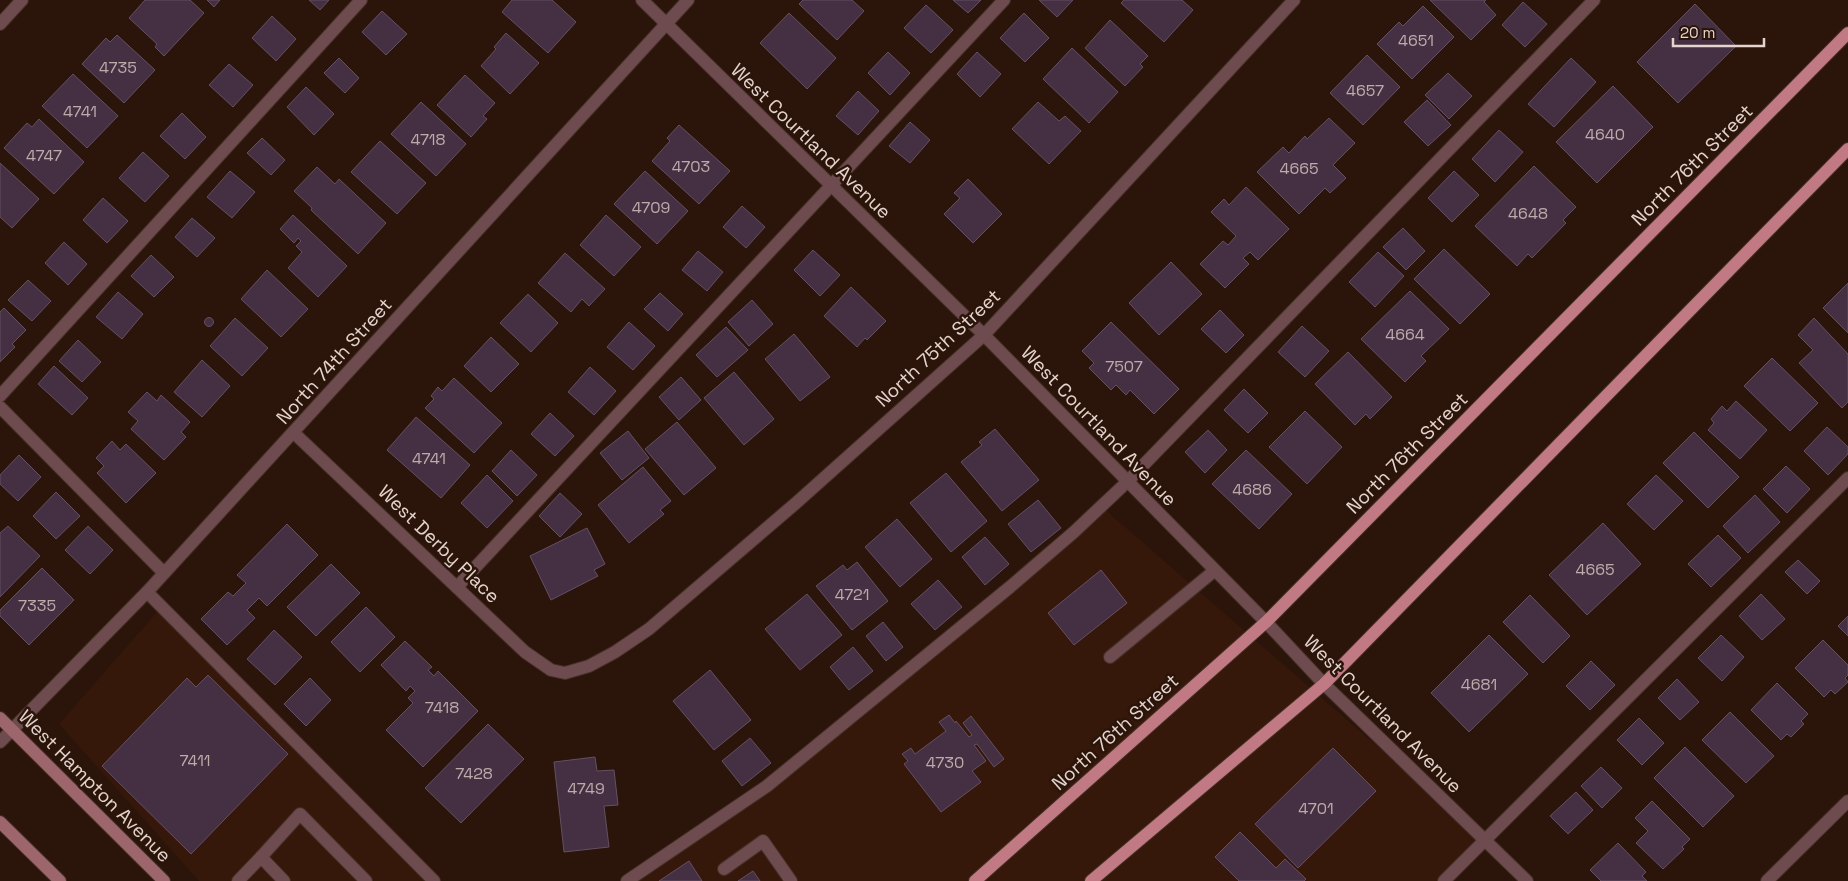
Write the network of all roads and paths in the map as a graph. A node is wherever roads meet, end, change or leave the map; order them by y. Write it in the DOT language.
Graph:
graph roads {
  1 [pos="22,0"];
  2 [pos="361,0"];
  3 [pos="642,0"];
  4 [pos="688,0"];
  5 [pos="1004,0"];
  6 [pos="1294,0"];
  7 [pos="1594,0"];
  8 [pos="0,24"];
  9 [pos="666,24"];
  10 [pos="1848,33"];
  11 [pos="1848,149"];
  12 [pos="830,186"];
  13 [pos="984,336"];
  14 [pos="0,396"];
  15 [pos="0,407"];
  16 [pos="294,432"];
  17 [pos="1848,478"];
  18 [pos="1128,482"];
  19 [pos="1214,571"];
  20 [pos="164,572"];
  21 [pos="457,587"];
  22 [pos="147,592"];
  23 [pos="1266,622"];
  24 [pos="1110,657"];
  25 [pos="565,673"];
  26 [pos="1324,684"];
  27 [pos="0,718"];
  28 [pos="12,729"];
  29 [pos="0,742"];
  30 [pos="1848,801"];
  31 [pos="0,822"];
  32 [pos="1485,840"];
  33 [pos="261,857"];
  34 [pos="724,869"];
  35 [pos="60,881"];
  36 [pos="164,881"];
  37 [pos="238,881"];
  38 [pos="284,881"];
  39 [pos="366,881"];
  40 [pos="434,881"];
  41 [pos="627,881"];
  42 [pos="791,881"];
  43 [pos="975,881"];
  44 [pos="1091,881"];
  45 [pos="1444,881"];
  46 [pos="1526,881"];
  47 [pos="1767,881"];
  1 -- 8 [label="street"];
  2 -- 14 [label="street"];
  3 -- 9 [label="street, West Courtland Avenue"];
  4 -- 9 [label="street, North 74th Street"];
  5 -- 12 [label="street"];
  6 -- 13 [label="street, North 75th Street"];
  7 -- 18 [label="street"];
  9 -- 12 [label="street, West Courtland Avenue"];
  9 -- 16 [label="street, North 74th Street"];
  10 -- 23 [label="main road, North 76th Street"];
  11 -- 26 [label="main road"];
  12 -- 13 [label="street, West Courtland Avenue"];
  12 -- 21 [label="street"];
  13 -- 18 [label="street, West Courtland Avenue"];
  13 -- 25 [label="street, North 75th Street"];
  15 -- 20 [label="street"];
  16 -- 20 [label="street, North 74th Street"];
  16 -- 21 [label="street, West Derby Place"];
  17 -- 32 [label="street"];
  18 -- 19 [label="street, West Courtland Avenue"];
  18 -- 41 [label="street"];
  19 -- 23 [label="street, West Courtland Avenue"];
  19 -- 24 [label="street"];
  20 -- 22 [label="street, North 74th Street"];
  21 -- 25 [label="street, West Derby Place"];
  22 -- 28 [label="street, North 74th Street"];
  22 -- 40 [label="street"];
  23 -- 26 [label="street, West Courtland Avenue"];
  23 -- 43 [label="main road, North 76th Street"];
  26 -- 32 [label="street, West Courtland Avenue"];
  26 -- 44 [label="main road"];
  27 -- 28 [label="main road, West Hampton Avenue"];
  28 -- 29 [label="street, North 74th Street"];
  28 -- 36 [label="main road, West Hampton Avenue"];
  30 -- 47 [label="street"];
  31 -- 35 [label="main road"];
  32 -- 45 [label="street"];
  32 -- 46 [label="street, West Courtland Avenue"];
  33 -- 37 [label="street"];
  33 -- 38 [label="street"];
  33 -- 39 [label="street"];
  34 -- 42 [label="street"];
}
